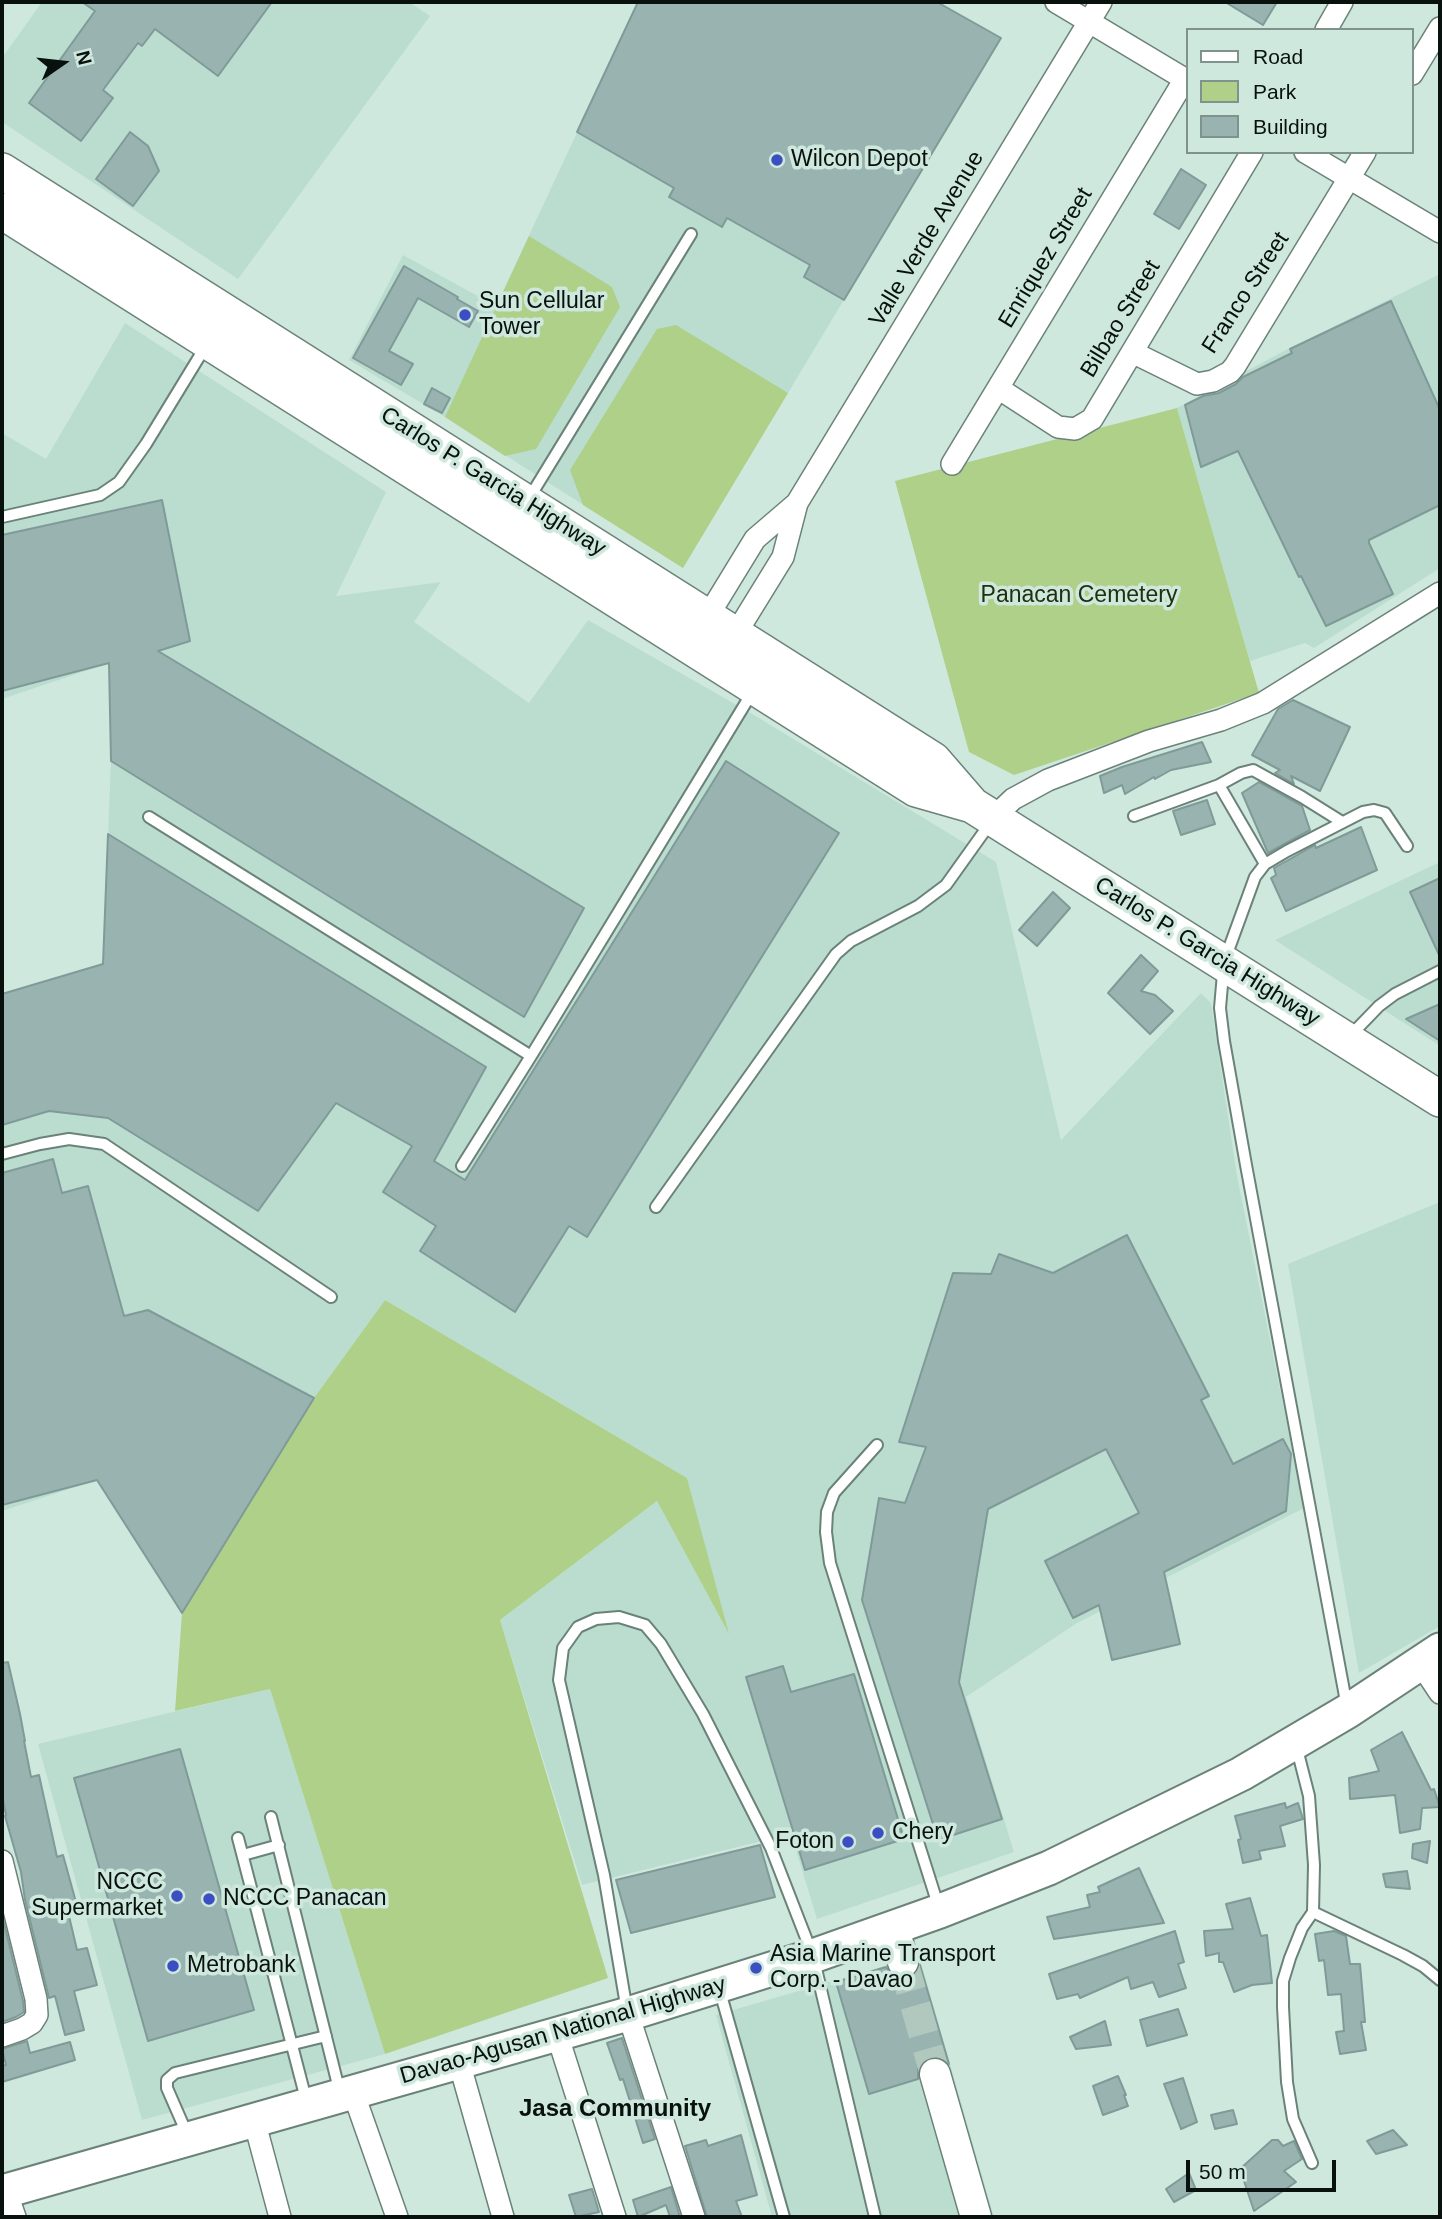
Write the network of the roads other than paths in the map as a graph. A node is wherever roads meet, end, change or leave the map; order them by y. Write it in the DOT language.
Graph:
graph roads {
  1 [pos="1056,2"];
  2 [pos="1101,2"];
  3 [pos="1342,2"];
  4 [pos="1089,22"];
  5 [pos="1326,28"];
  6 [pos="1440,28"];
  7 [pos="1414,71"];
  8 [pos="1186,80"];
  9 [pos="1251,154"];
  10 [pos="1308,154"];
  11 [pos="1364,154"];
  12 [pos="13,178"];
  13 [pos="1349,179"];
  14 [pos="3,212"];
  15 [pos="1437,225"];
  16 [pos="691,234"];
  17 [pos="209,342"];
  18 [pos="1132,352"];
  19 [pos="998,388"];
  20 [pos="952,464"];
  21 [pos="527,503"];
  22 [pos="797,503"];
  23 [pos="2,517"];
  24 [pos="742,562"];
  25 [pos="769,579"];
  26 [pos="1440,593"];
  27 [pos="712,640"];
  28 [pos="764,673"];
  29 [pos="1219,785"];
  30 [pos="983,812"];
  31 [pos="1134,816"];
  32 [pos="149,817"];
  33 [pos="1342,822"];
  34 [pos="1407,845"];
  35 [pos="1265,864"];
  36 [pos="1224,962"];
  37 [pos="1440,971"];
  38 [pos="1346,1040"];
  39 [pos="531,1056"];
  40 [pos="1440,1099"];
  41 [pos="2,1154"];
  42 [pos="462,1166"];
  43 [pos="656,1207"];
  44 [pos="331,1297"];
  45 [pos="877,1445"];
  46 [pos="1430,1656"];
  47 [pos="1440,1693"];
  48 [pos="1348,1711"];
  49 [pos="1296,1743"];
  50 [pos="271,1817"];
  51 [pos="238,1838"];
  52 [pos="279,1845"];
  53 [pos="243,1855"];
  54 [pos="2,1861"];
  55 [pos="940,1911"];
  56 [pos="1313,1912"];
  57 [pos="894,1928"];
  58 [pos="813,1956"];
  59 [pos="903,1962"];
  60 [pos="1440,1980"];
  61 [pos="719,1985"];
  62 [pos="628,2014"];
  63 [pos="557,2034"];
  64 [pos="2,2036"];
  65 [pos="326,2036"];
  66 [pos="291,2046"];
  67 [pos="458,2062"];
  68 [pos="935,2074"];
  69 [pos="347,2094"];
  70 [pos="307,2105"];
  71 [pos="254,2120"];
  72 [pos="189,2139"];
  73 [pos="1312,2163"];
  74 [pos="8,2200"];
  75 [pos="280,2217"];
  76 [pos="397,2217"];
  77 [pos="503,2217"];
  78 [pos="615,2217"];
  79 [pos="694,2217"];
  80 [pos="784,2217"];
  81 [pos="875,2217"];
  82 [pos="976,2217"];
  1 -- 4 [label="street"];
  2 -- 4 [label="street, Valle Verde Avenue"];
  3 -- 5 [label="street"];
  4 -- 8 [label="street"];
  4 -- 22 [label="street, Valle Verde Avenue"];
  6 -- 7 [label="street"];
  8 -- 19 [label="street, Enriquez Street"];
  9 -- 18 [label="street, Bilbao Street"];
  10 -- 13 [label="street"];
  11 -- 13 [label="street, Franco Street"];
  12 -- 14 [label="highway"];
  12 -- 21 [label="highway, Carlos P. Garcia Highway"];
  13 -- 15 [label="street"];
  13 -- 18 [label="street, Franco Street"];
  14 -- 17 [label="highway, Carlos P. Garcia Highway"];
  16 -- 21 [label="lane"];
  17 -- 23 [label="lane"];
  17 -- 27 [label="highway, Carlos P. Garcia Highway"];
  18 -- 19 [label="street, Bilbao Street"];
  19 -- 20 [label="street, Enriquez Street"];
  21 -- 27 [label="highway, Carlos P. Garcia Highway"];
  22 -- 24 [label="street, Valle Verde Avenue"];
  22 -- 25 [label="street, Valle Verde Avenue"];
  24 -- 25 [label="street"];
  24 -- 27 [label="street, Valle Verde Avenue"];
  25 -- 27 [label="street, Valle Verde Avenue"];
  26 -- 30 [label="street"];
  27 -- 28 [label="highway, Carlos P. Garcia Highway"];
  28 -- 30 [label="highway, Carlos P. Garcia Highway"];
  28 -- 39 [label="lane"];
  29 -- 31 [label="lane"];
  29 -- 33 [label="lane"];
  29 -- 35 [label="lane"];
  30 -- 36 [label="highway, Carlos P. Garcia Highway"];
  30 -- 43 [label="lane"];
  32 -- 39 [label="lane"];
  33 -- 34 [label="lane"];
  33 -- 35 [label="lane"];
  35 -- 36 [label="lane"];
  36 -- 38 [label="highway, Carlos P. Garcia Highway"];
  36 -- 48 [label="lane"];
  37 -- 38 [label="lane"];
  38 -- 40 [label="highway, Carlos P. Garcia Highway"];
  39 -- 42 [label="lane"];
  41 -- 44 [label="lane"];
  45 -- 55 [label="lane"];
  46 -- 47 [label="street"];
  46 -- 48 [label="main road, Davao-Agusan National Highway"];
  48 -- 49 [label="main road, Davao-Agusan National Highway"];
  49 -- 55 [label="main road, Davao-Agusan National Highway"];
  49 -- 56 [label="lane"];
  50 -- 52 [label="lane"];
  51 -- 53 [label="lane"];
  52 -- 53 [label="lane"];
  52 -- 65 [label="lane"];
  53 -- 66 [label="lane"];
  54 -- 64 [label="street"];
  55 -- 57 [label="main road, Davao-Agusan National Highway"];
  56 -- 60 [label="lane"];
  56 -- 73 [label="lane"];
  57 -- 58 [label="main road, Davao-Agusan National Highway"];
  57 -- 59 [label="main road"];
  58 -- 61 [label="main road, Davao-Agusan National Highway"];
  58 -- 62 [label="lane"];
  58 -- 81 [label="lane"];
  61 -- 62 [label="main road, Davao-Agusan National Highway"];
  61 -- 80 [label="lane"];
  62 -- 63 [label="main road, Davao-Agusan National Highway"];
  62 -- 79 [label="street"];
  63 -- 67 [label="main road, Davao-Agusan National Highway"];
  63 -- 78 [label="street"];
  65 -- 66 [label="lane"];
  65 -- 69 [label="lane"];
  66 -- 70 [label="lane"];
  66 -- 72 [label="lane"];
  67 -- 69 [label="main road, Davao-Agusan National Highway"];
  67 -- 77 [label="street"];
  68 -- 82 [label="main road"];
  69 -- 70 [label="main road, Davao-Agusan National Highway"];
  69 -- 76 [label="street"];
  70 -- 71 [label="main road, Davao-Agusan National Highway"];
  71 -- 72 [label="main road, Davao-Agusan National Highway"];
  71 -- 75 [label="street"];
  72 -- 74 [label="main road, Davao-Agusan National Highway"];
}
